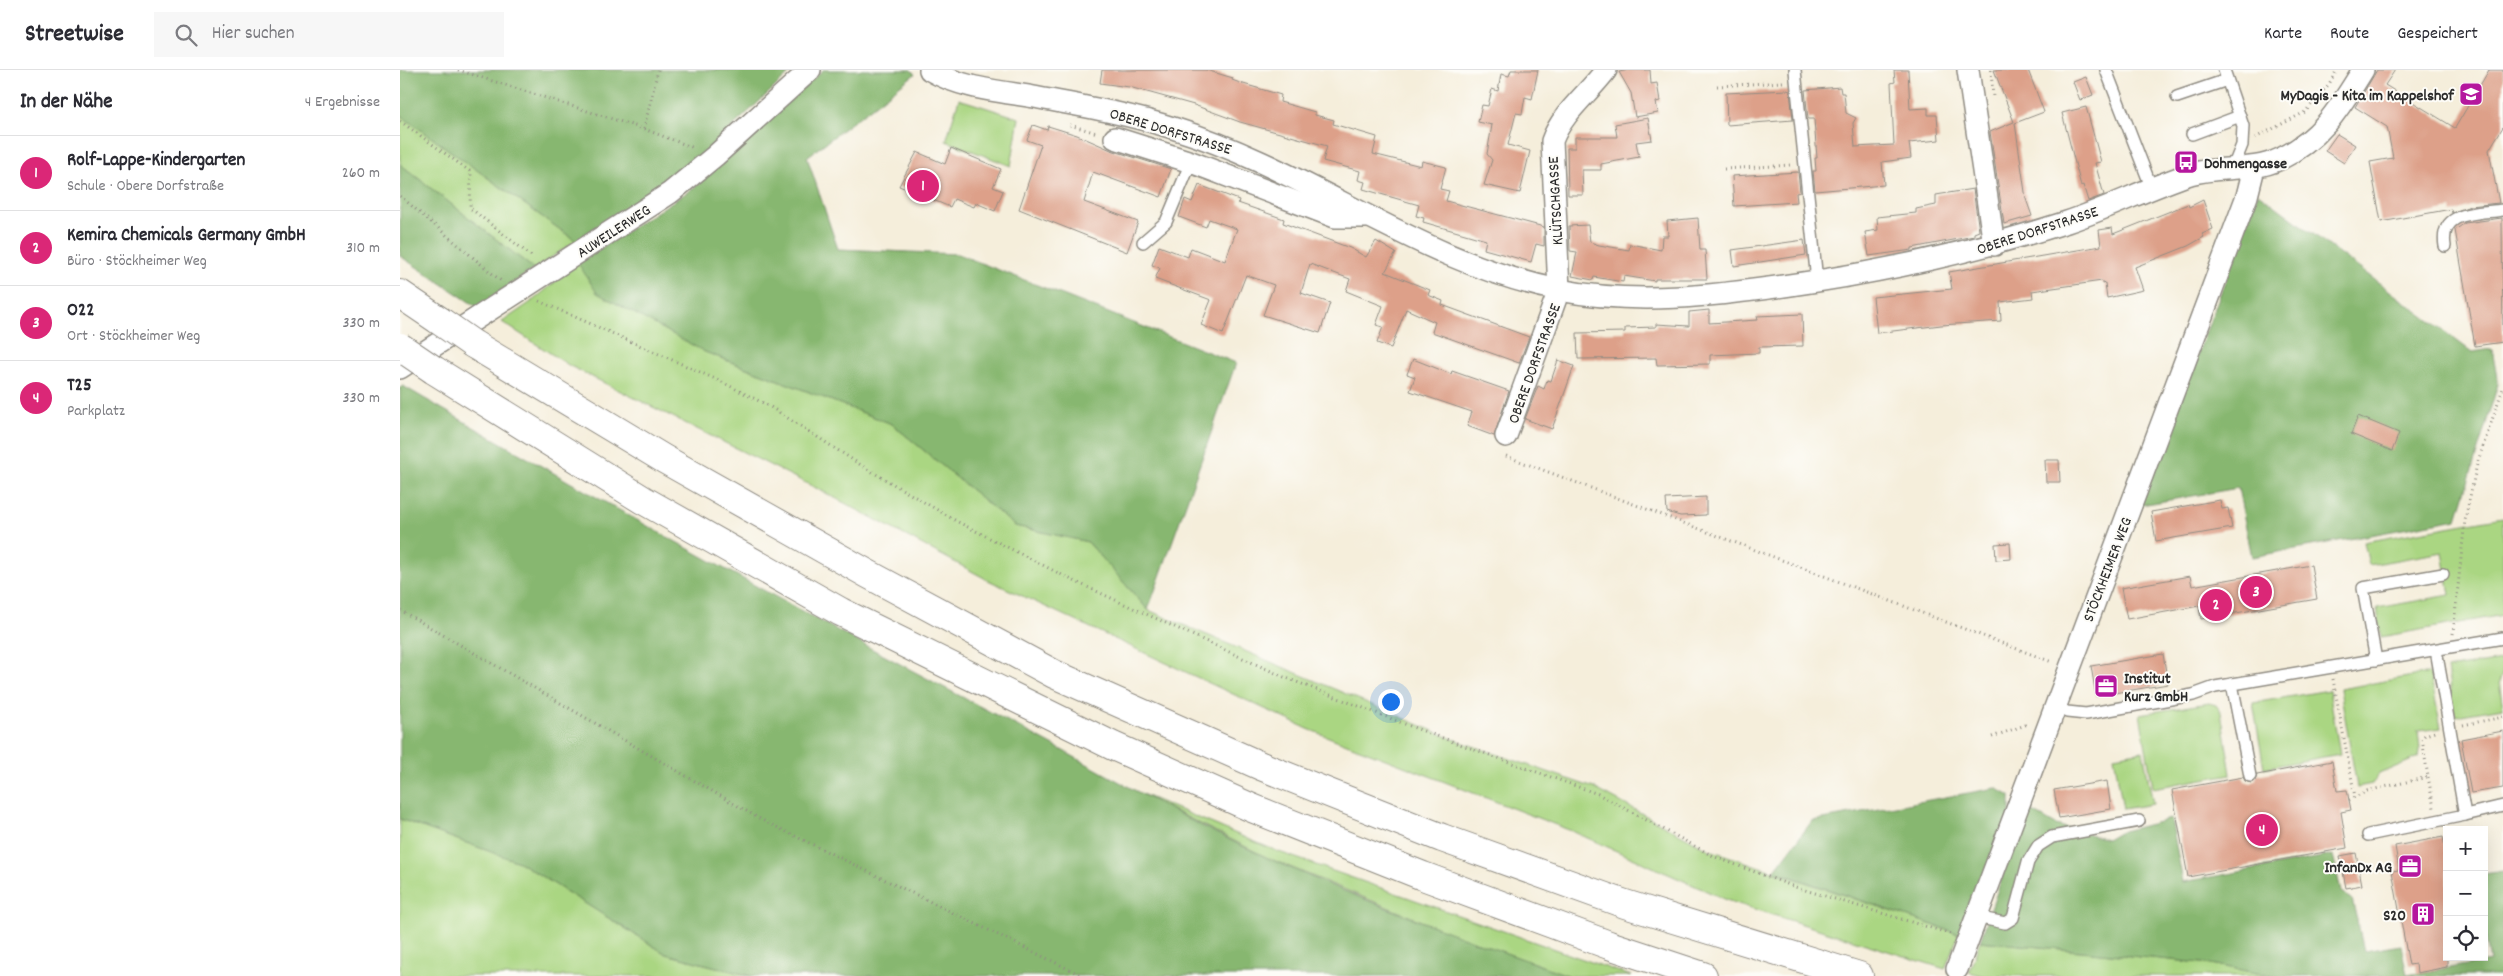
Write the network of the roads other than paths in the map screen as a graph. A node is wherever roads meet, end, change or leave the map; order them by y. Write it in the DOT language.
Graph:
graph roads {
  1 [pos="810,70"];
  2 [pos="930,70"];
  3 [pos="1606,70"];
  4 [pos="1968,70"];
  5 [pos="2106,70"];
  6 [pos="2362,70"];
  7 [pos="2226,75"];
  8 [pos="1795,76"];
  9 [pos="984,79"];
  10 [pos="2177,97"];
  11 [pos="2240,116"];
  12 [pos="2192,134"];
  13 [pos="1115,138"];
  14 [pos="1191,162"];
  15 [pos="2254,168"];
  16 [pos="2232,170"];
  17 [pos="2152,190"];
  18 [pos="2503,210"];
  19 [pos="1372,217"];
  20 [pos="1143,242"];
  21 [pos="1994,245"];
  22 [pos="2445,246"];
  23 [pos="1817,281"];
  24 [pos="1559,290"];
  25 [pos="400,294"];
  26 [pos="400,347"];
  27 [pos="400,368"];
  28 [pos="1506,436"];
  29 [pos="2442,574"];
  30 [pos="2503,638"];
  31 [pos="2436,650"];
  32 [pos="2376,660"];
  33 [pos="2232,684"];
  34 [pos="2054,711"];
  35 [pos="2250,776"];
  36 [pos="2503,806"];
  37 [pos="2465,815"];
  38 [pos="2139,820"];
  39 [pos="2368,835"];
  40 [pos="1976,917"];
  41 [pos="1957,969"];
  42 [pos="1703,976"];
  43 [pos="1859,976"];
  1 -- 27 [label="street, AUWEILERWEG"];
  2 -- 9 [label="street, OBERE DORFSTRASSE"];
  3 -- 24 [label="street, KLÜTSCHGASSE"];
  4 -- 21 [label="street"];
  5 -- 17 [label="lane"];
  6 -- 15 [label="street, OBERE DORFSTRASSE"];
  7 -- 10 [label="lane"];
  7 -- 11 [label="lane"];
  8 -- 23 [label="lane"];
  9 -- 19 [label="street, OBERE DORFSTRASSE"];
  11 -- 12 [label="lane"];
  11 -- 16 [label="lane"];
  13 -- 14 [label="street, OBERE DORFSTRASSE"];
  14 -- 19 [label="street, OBERE DORFSTRASSE"];
  14 -- 20 [label="lane"];
  15 -- 16 [label="street, OBERE DORFSTRASSE"];
  15 -- 34 [label="street, STÖCKHEIMER WEG"];
  16 -- 17 [label="street, OBERE DORFSTRASSE"];
  17 -- 21 [label="street, OBERE DORFSTRASSE"];
  18 -- 22 [label="lane"];
  19 -- 24 [label="street, OBERE DORFSTRASSE"];
  21 -- 23 [label="street, OBERE DORFSTRASSE"];
  23 -- 24 [label="street, OBERE DORFSTRASSE"];
  24 -- 28 [label="street, OBERE DORFSTRASSE"];
  25 -- 43 [label="highway, bridge"];
  26 -- 42 [label="highway, bridge"];
  29 -- 32 [label="lane"];
  30 -- 31 [label="lane"];
  31 -- 32 [label="lane"];
  31 -- 37 [label="lane"];
  32 -- 33 [label="lane"];
  33 -- 34 [label="lane"];
  33 -- 35 [label="lane"];
  34 -- 40 [label="street, STÖCKHEIMER WEG"];
  36 -- 37 [label="lane"];
  37 -- 39 [label="lane"];
  38 -- 40 [label="lane"];
  40 -- 41 [label="street, STÖCKHEIMER WEG"];
}
